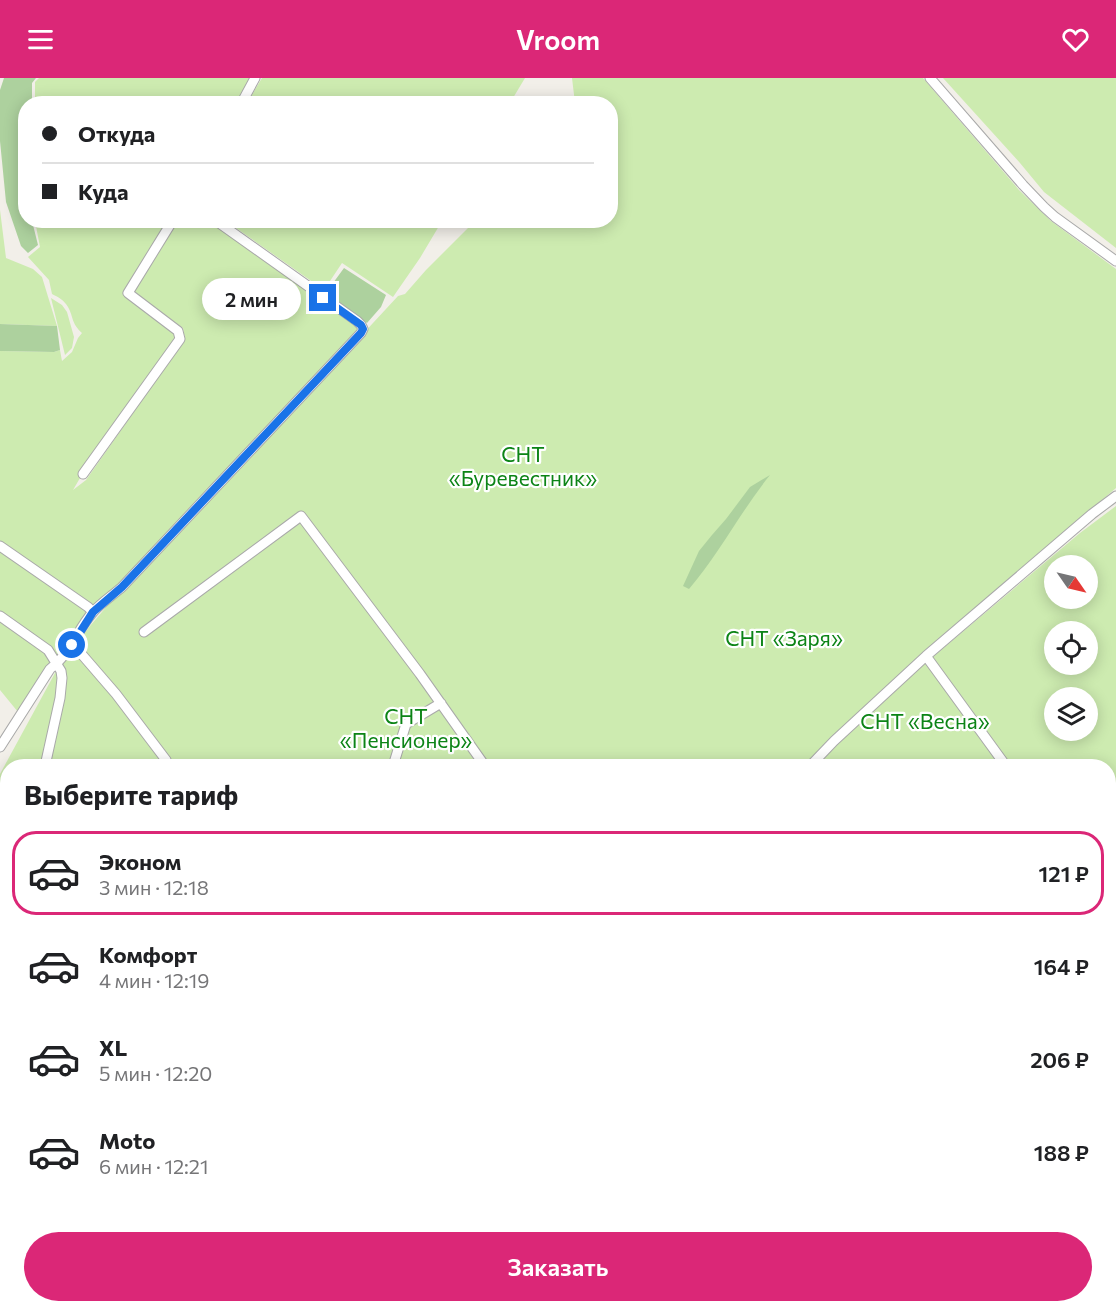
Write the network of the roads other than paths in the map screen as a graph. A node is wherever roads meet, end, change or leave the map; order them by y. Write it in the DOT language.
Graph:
graph roads {
  1 [pos="255,78"];
  2 [pos="930,78"];
  3 [pos="245,96"];
  4 [pos="168,228"];
  5 [pos="226,228"];
  6 [pos="1116,261"];
  7 [pos="83,474"];
  8 [pos="1116,496"];
  9 [pos="0,546"];
  10 [pos="93,612"];
  11 [pos="0,616"];
  12 [pos="144,632"];
  13 [pos="78,650"];
  14 [pos="926,656"];
  15 [pos="56,664"];
  16 [pos="441,703"];
  17 [pos="0,747"];
  18 [pos="47,759"];
  19 [pos="165,759"];
  20 [pos="395,759"];
  21 [pos="480,759"];
  22 [pos="817,759"];
  23 [pos="1001,759"];
  1 -- 3 [label="street"];
  2 -- 6 [label="street"];
  4 -- 7 [label="street"];
  5 -- 10 [label="street"];
  8 -- 14 [label="street"];
  9 -- 10 [label="street"];
  10 -- 15 [label="street"];
  11 -- 15 [label="street"];
  12 -- 16 [label="street"];
  13 -- 19 [label="street"];
  14 -- 22 [label="street"];
  14 -- 23 [label="street"];
  15 -- 17 [label="street"];
  15 -- 18 [label="street"];
  16 -- 20 [label="street"];
  16 -- 21 [label="street"];
}
